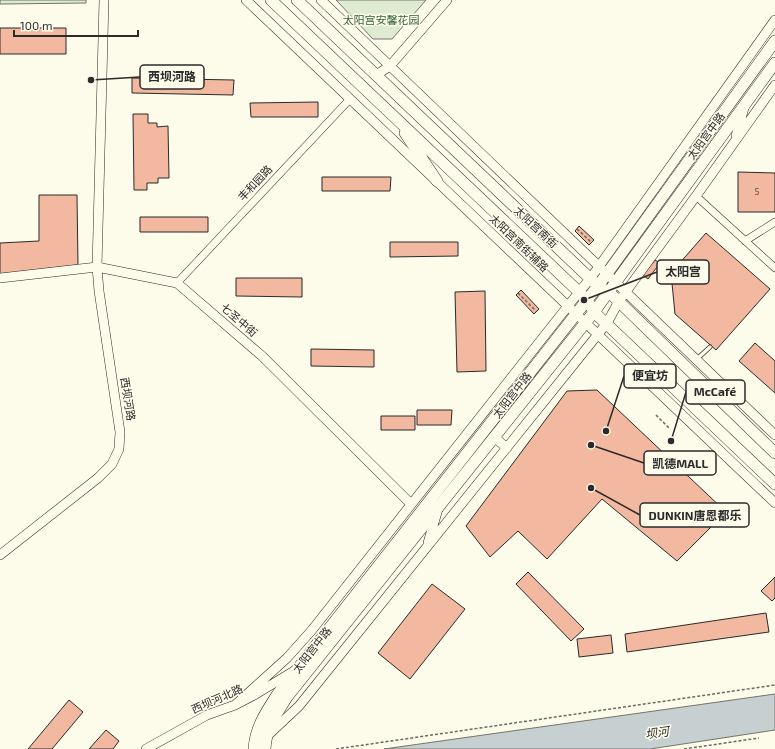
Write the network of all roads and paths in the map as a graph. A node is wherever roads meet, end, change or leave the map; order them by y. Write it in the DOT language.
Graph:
graph roads {
  1 [pos="104,0"];
  2 [pos="246,0"];
  3 [pos="271,0"];
  4 [pos="297,0"];
  5 [pos="321,0"];
  6 [pos="446,0"];
  7 [pos="775,20"];
  8 [pos="775,41"];
  9 [pos="775,63"];
  10 [pos="390,66"];
  11 [pos="376,75"];
  12 [pos="775,85"];
  13 [pos="740,90"];
  14 [pos="350,99"];
  15 [pos="745,105"];
  16 [pos="395,117"];
  17 [pos="704,119"];
  18 [pos="733,144"];
  19 [pos="437,181"];
  20 [pos="696,196"];
  21 [pos="775,222"];
  22 [pos="577,228"];
  23 [pos="745,241"];
  24 [pos="591,242"];
  25 [pos="97,267"];
  26 [pos="775,268"];
  27 [pos="603,270"];
  28 [pos="0,278"];
  29 [pos="177,283"];
  30 [pos="594,283"];
  31 [pos="616,283"];
  32 [pos="579,292"];
  33 [pos="609,292"];
  34 [pos="626,292"];
  35 [pos="518,293"];
  36 [pos="587,300"];
  37 [pos="619,302"];
  38 [pos="568,306"];
  39 [pos="536,311"];
  40 [pos="594,312"];
  41 [pos="576,314"];
  42 [pos="586,323"];
  43 [pos="607,323"];
  44 [pos="598,334"];
  45 [pos="710,347"];
  46 [pos="696,360"];
  47 [pos="656,415"];
  48 [pos="669,428"];
  49 [pos="775,435"];
  50 [pos="494,437"];
  51 [pos="507,448"];
  52 [pos="775,453"];
  53 [pos="775,484"];
  54 [pos="437,491"];
  55 [pos="775,503"];
  56 [pos="411,504"];
  57 [pos="438,508"];
  58 [pos="394,526"];
  59 [pos="427,546"];
  60 [pos="0,554"];
  61 [pos="297,669"];
  62 [pos="775,684"];
  63 [pos="235,705"];
  64 [pos="266,737"];
  65 [pos="759,738"];
  66 [pos="146,749"];
  67 [pos="254,749"];
  68 [pos="265,749"];
  69 [pos="336,749"];
  70 [pos="684,749"];
  1 -- 25 [label="street, 西坝河路"];
  2 -- 14 [label="street, 太阳宫南街辅路"];
  3 -- 16 [label="main road, 太阳宫南街"];
  4 -- 11 [label="main road, 太阳宫南街"];
  5 -- 10 [label="street, 太阳宫南街"];
  6 -- 10 [label="street"];
  7 -- 17 [label="street, 太阳宫中路"];
  8 -- 13 [label="main road, 太阳宫中路"];
  9 -- 15 [label="main road, 太阳宫中路"];
  10 -- 11 [label="street"];
  10 -- 27 [label="street, 太阳宫南街"];
  11 -- 30 [label="main road, 太阳宫南街"];
  12 -- 18 [label="street"];
  13 -- 17 [label="street"];
  13 -- 27 [label="main road, 太阳宫中路"];
  14 -- 19 [label="street, 太阳宫南街辅路"];
  14 -- 29 [label="street, 丰和园路"];
  15 -- 18 [label="street"];
  15 -- 31 [label="main road, 太阳宫中路"];
  16 -- 19 [label="main road"];
  16 -- 32 [label="main road, 太阳宫南街"];
  17 -- 27 [label="street, 太阳宫中路"];
  18 -- 20 [label="street"];
  19 -- 38 [label="street, 太阳宫南街辅路"];
  20 -- 23 [label="street"];
  20 -- 34 [label="street"];
  21 -- 23 [label="street"];
  22 -- 24 [label="path"];
  23 -- 26 [label="street"];
  25 -- 28 [label="street, 七圣中街"];
  25 -- 29 [label="street, 七圣中街"];
  25 -- 60 [label="street, 西坝河路"];
  27 -- 30 [label="main road, 太阳宫中路"];
  27 -- 31 [label="street, 太阳宫南街"];
  29 -- 56 [label="street, 七圣中街"];
  30 -- 32 [label="street, 太阳宫中路"];
  30 -- 33 [label="main road, 太阳宫南街"];
  30 -- 36 [label="main road, 太阳宫中路"];
  31 -- 33 [label="main road, 太阳宫中路"];
  31 -- 34 [label="street, 太阳宫南街"];
  32 -- 36 [label="main road, 太阳宫南街"];
  32 -- 38 [label="street, 太阳宫中路"];
  33 -- 37 [label="main road, 太阳宫南街"];
  33 -- 40 [label="main road, 太阳宫中路"];
  34 -- 37 [label="street"];
  34 -- 46 [label="street, 太阳宫南街"];
  35 -- 39 [label="path"];
  36 -- 40 [label="main road"];
  36 -- 41 [label="main road, 太阳宫中路"];
  37 -- 43 [label="street"];
  37 -- 52 [label="main road, 太阳宫南街"];
  38 -- 41 [label="street, 太阳宫南街辅路"];
  38 -- 56 [label="street, 太阳宫中路"];
  40 -- 42 [label="main road, 太阳宫中路"];
  40 -- 43 [label="main road"];
  41 -- 42 [label="street, 太阳宫南街辅路"];
  41 -- 54 [label="main road, 太阳宫中路"];
  42 -- 44 [label="street, 太阳宫南街辅路"];
  42 -- 50 [label="main road, 太阳宫中路"];
  43 -- 44 [label="street"];
  43 -- 53 [label="main road"];
  44 -- 51 [label="street"];
  44 -- 55 [label="street, 太阳宫南街辅路"];
  45 -- 46 [label="lane"];
  46 -- 49 [label="street, 太阳宫南街"];
  47 -- 48 [label="path"];
  50 -- 51 [label="street"];
  50 -- 57 [label="main road, 太阳宫中路"];
  51 -- 59 [label="street"];
  54 -- 58 [label="street"];
  54 -- 61 [label="main road, 太阳宫中路"];
  56 -- 58 [label="street, 太阳宫中路"];
  57 -- 59 [label="street"];
  57 -- 64 [label="main road, 太阳宫中路"];
  58 -- 63 [label="street, 太阳宫中路"];
  59 -- 64 [label="street"];
  61 -- 63 [label="street, 西坝河北路"];
  61 -- 67 [label="main road, 太阳宫中路"];
  62 -- 69 [label="path"];
  63 -- 66 [label="street, 西坝河北路"];
  64 -- 68 [label="main road, 太阳宫中路"];
  65 -- 70 [label="path"];
}
